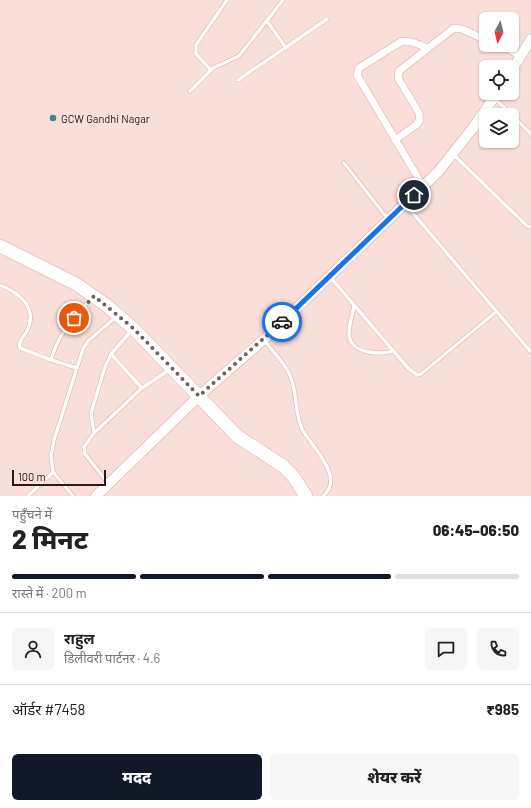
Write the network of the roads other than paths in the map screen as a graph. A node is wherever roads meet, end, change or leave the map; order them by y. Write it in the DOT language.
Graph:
graph roads {
  1 [pos="227,0"];
  2 [pos="275,0"];
  3 [pos="283,0"];
  4 [pos="280,4"];
  5 [pos="327,19"];
  6 [pos="267,21"];
  7 [pos="479,37"];
  8 [pos="531,39"];
  9 [pos="286,48"];
  10 [pos="428,48"];
  11 [pos="514,52"];
  12 [pos="521,55"];
  13 [pos="518,60"];
  14 [pos="211,70"];
  15 [pos="238,80"];
  16 [pos="190,91"];
  17 [pos="492,100"];
  18 [pos="500,100"];
  19 [pos="506,108"];
  20 [pos="519,122"];
  21 [pos="531,134"];
  22 [pos="395,140"];
  23 [pos="452,154"];
  24 [pos="344,163"];
  25 [pos="423,186"];
  26 [pos="404,203"];
  27 [pos="388,219"];
  28 [pos="531,227"];
  29 [pos="0,246"];
  30 [pos="0,253"];
  31 [pos="329,276"];
  32 [pos="0,285"];
  33 [pos="92,298"];
  34 [pos="354,306"];
  35 [pos="497,311"];
  36 [pos="115,318"];
  37 [pos="130,331"];
  38 [pos="263,340"];
  39 [pos="394,351"];
  40 [pos="531,352"];
  41 [pos="111,354"];
  42 [pos="51,360"];
  43 [pos="77,368"];
  44 [pos="169,371"];
  45 [pos="142,388"];
  46 [pos="196,399"];
  47 [pos="94,433"];
  48 [pos="53,472"];
  49 [pos="108,484"];
  50 [pos="28,496"];
  51 [pos="73,496"];
  52 [pos="96,496"];
  53 [pos="299,496"];
  54 [pos="306,496"];
  55 [pos="323,496"];
  1 -- 14 [label="lane"];
  2 -- 4 [label="lane"];
  3 -- 4 [label="lane"];
  4 -- 6 [label="lane"];
  5 -- 9 [label="lane"];
  6 -- 9 [label="lane"];
  6 -- 14 [label="lane"];
  7 -- 10 [label="street"];
  8 -- 12 [label="street"];
  9 -- 15 [label="lane"];
  10 -- 22 [label="street"];
  10 -- 22 [label="street"];
  11 -- 12 [label="street"];
  12 -- 13 [label="street"];
  14 -- 16 [label="lane"];
  17 -- 23 [label="street"];
  18 -- 19 [label="lane"];
  20 -- 21 [label="lane"];
  22 -- 25 [label="street"];
  23 -- 25 [label="street"];
  23 -- 28 [label="lane"];
  24 -- 27 [label="lane"];
  25 -- 26 [label="street"];
  26 -- 27 [label="street"];
  26 -- 35 [label="lane"];
  27 -- 31 [label="street"];
  29 -- 33 [label="highway"];
  30 -- 33 [label="highway"];
  31 -- 34 [label="lane"];
  31 -- 38 [label="street"];
  32 -- 42 [label="lane"];
  33 -- 36 [label="highway"];
  33 -- 42 [label="lane"];
  34 -- 39 [label="lane"];
  34 -- 39 [label="lane"];
  35 -- 39 [label="lane"];
  35 -- 40 [label="lane"];
  36 -- 37 [label="highway"];
  36 -- 43 [label="lane"];
  37 -- 41 [label="lane"];
  37 -- 44 [label="highway"];
  38 -- 46 [label="street"];
  38 -- 55 [label="lane"];
  41 -- 45 [label="lane"];
  41 -- 47 [label="lane"];
  42 -- 43 [label="lane"];
  43 -- 48 [label="lane"];
  44 -- 45 [label="lane"];
  44 -- 46 [label="highway"];
  45 -- 47 [label="lane"];
  46 -- 49 [label="street"];
  46 -- 53 [label="highway"];
  46 -- 54 [label="highway"];
  47 -- 49 [label="lane"];
  48 -- 50 [label="lane"];
  48 -- 51 [label="lane"];
  49 -- 52 [label="street"];
}
